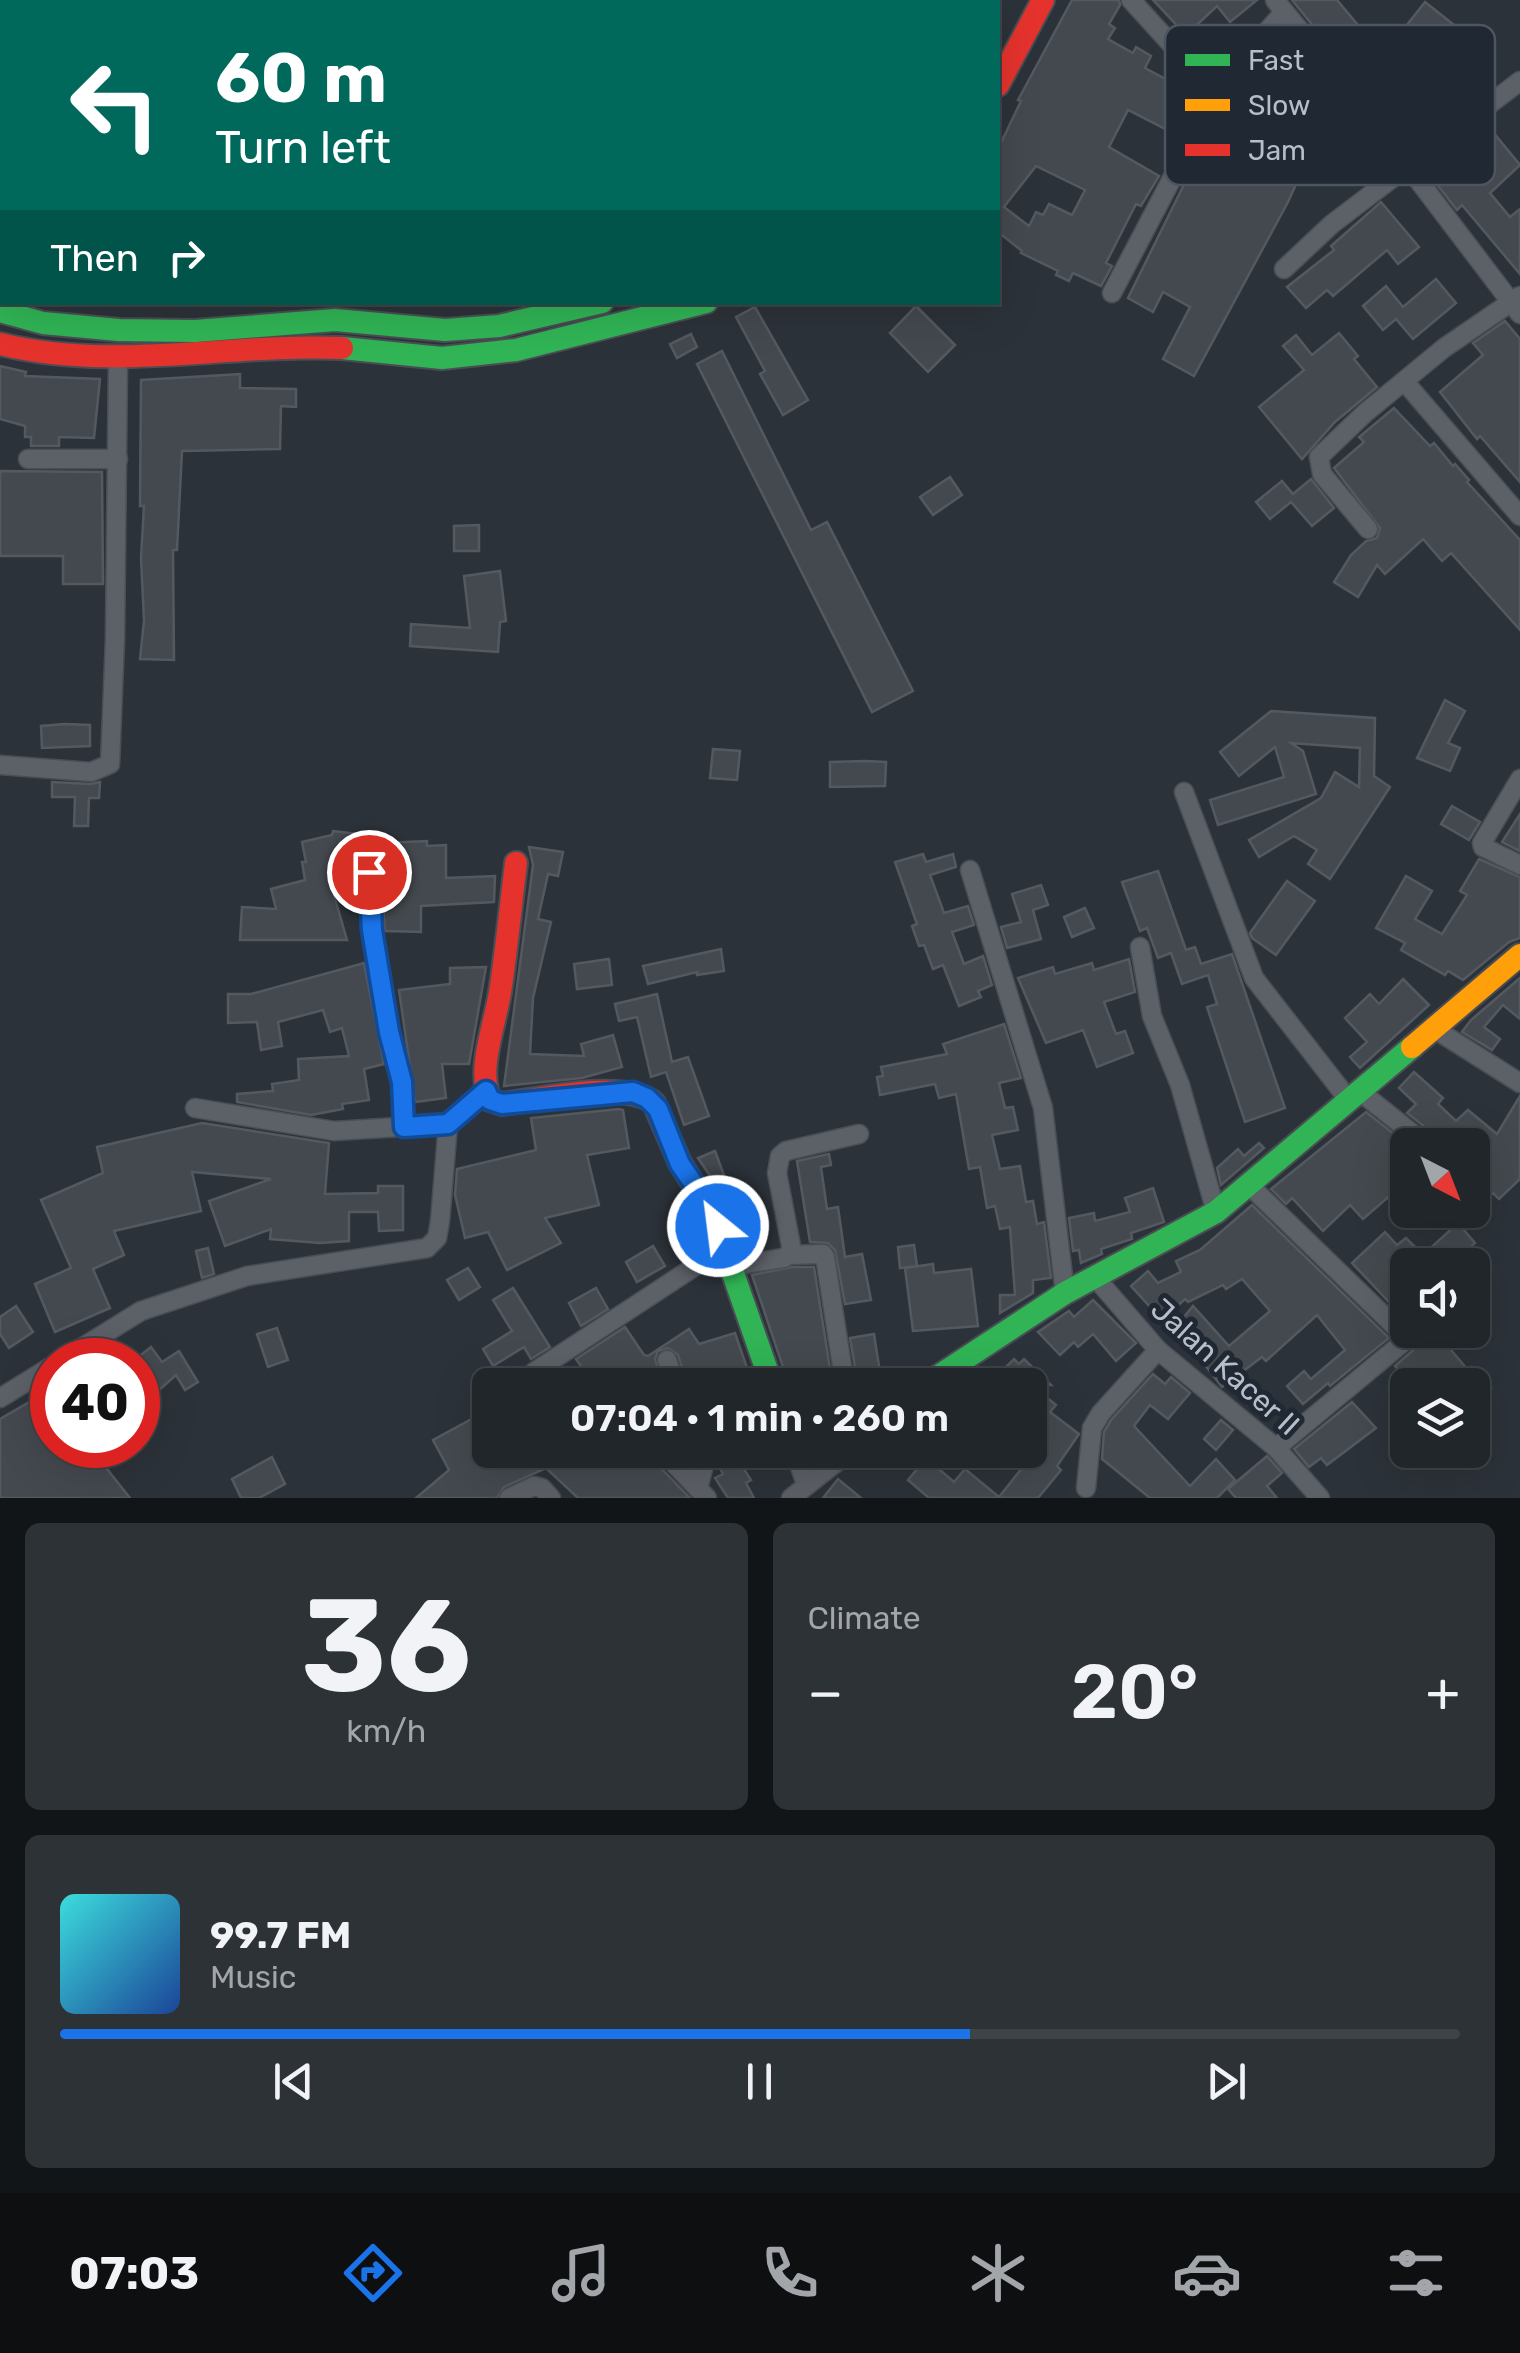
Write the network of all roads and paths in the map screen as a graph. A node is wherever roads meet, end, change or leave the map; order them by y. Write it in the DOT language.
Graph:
graph roads {
  1 [pos="1018,0"];
  2 [pos="1042,0"];
  3 [pos="1131,0"];
  4 [pos="1000,33"];
  5 [pos="1165,36"];
  6 [pos="1520,80"];
  7 [pos="1000,81"];
  8 [pos="1495,99"];
  9 [pos="1168,185"];
  10 [pos="1383,185"];
  11 [pos="1421,185"];
  12 [pos="1284,269"];
  13 [pos="1112,292"];
  14 [pos="1517,304"];
  15 [pos="589,305"];
  16 [pos="694,305"];
  17 [pos="0,311"];
  18 [pos="0,344"];
  19 [pos="118,358"];
  20 [pos="1404,382"];
  21 [pos="28,459"];
  22 [pos="118,459"];
  23 [pos="1520,516"];
  24 [pos="1368,528"];
  25 [pos="0,765"];
  26 [pos="1520,778"];
  27 [pos="1184,792"];
  28 [pos="516,863"];
  29 [pos="1520,865"];
  30 [pos="970,870"];
  31 [pos="369,872"];
  32 [pos="1140,947"];
  33 [pos="1520,955"];
  34 [pos="1433,1028"];
  35 [pos="1520,1083"];
  36 [pos="486,1091"];
  37 [pos="1353,1094"];
  38 [pos="195,1108"];
  39 [pos="448,1124"];
  40 [pos="404,1127"];
  41 [pos="1403,1128"];
  42 [pos="858,1134"];
  43 [pos="1249,1186"];
  44 [pos="1216,1212"];
  45 [pos="790,1255"];
  46 [pos="728,1256"];
  47 [pos="1094,1276"];
  48 [pos="1065,1292"];
  49 [pos="1390,1313"];
  50 [pos="97,1338"];
  51 [pos="1396,1348"];
  52 [pos="1158,1350"];
  53 [pos="667,1360"];
  54 [pos="541,1368"];
  55 [pos="670,1368"];
  56 [pos="766,1368"];
  57 [pos="842,1368"];
  58 [pos="951,1368"];
  59 [pos="30,1380"];
  60 [pos="0,1398"];
  61 [pos="1276,1448"];
  62 [pos="678,1468"];
  63 [pos="704,1468"];
  64 [pos="800,1468"];
  65 [pos="828,1468"];
  66 [pos="806,1484"];
  67 [pos="1086,1488"];
  68 [pos="702,1493"];
  69 [pos="509,1498"];
  70 [pos="551,1498"];
  71 [pos="792,1498"];
  72 [pos="1320,1498"];
  1 -- 4 [label="main road"];
  2 -- 7 [label="main road"];
  3 -- 5 [label="street"];
  6 -- 8 [label="street"];
  9 -- 13 [label="street"];
  10 -- 12 [label="street"];
  11 -- 14 [label="street"];
  14 -- 20 [label="street"];
  15 -- 17 [label="main road"];
  16 -- 19 [label="main road"];
  18 -- 19 [label="main road"];
  19 -- 22 [label="street"];
  20 -- 23 [label="street"];
  20 -- 24 [label="street"];
  21 -- 22 [label="street"];
  22 -- 25 [label="street"];
  26 -- 29 [label="street"];
  27 -- 37 [label="street"];
  28 -- 36 [label="main road"];
  30 -- 48 [label="street"];
  31 -- 40 [label="street"];
  32 -- 44 [label="street"];
  33 -- 34 [label="main road"];
  34 -- 35 [label="street"];
  34 -- 37 [label="main road"];
  36 -- 39 [label="street"];
  36 -- 46 [label="main road"];
  37 -- 41 [label="street"];
  37 -- 43 [label="main road"];
  38 -- 40 [label="street"];
  39 -- 40 [label="street"];
  39 -- 50 [label="street"];
  42 -- 45 [label="street"];
  43 -- 44 [label="main road"];
  43 -- 49 [label="street"];
  44 -- 47 [label="main road"];
  45 -- 46 [label="street"];
  45 -- 57 [label="street"];
  46 -- 54 [label="street"];
  46 -- 56 [label="main road"];
  47 -- 48 [label="main road"];
  47 -- 52 [label="street, Jalan Kacer II"];
  48 -- 58 [label="main road"];
  51 -- 61 [label="street"];
  52 -- 61 [label="street, Jalan Kacer II"];
  52 -- 67 [label="street"];
  53 -- 55 [label="street"];
  59 -- 60 [label="street"];
  61 -- 72 [label="street, Jalan Kacer II"];
  62 -- 68 [label="street"];
  63 -- 68 [label="street"];
  64 -- 66 [label="street"];
  65 -- 66 [label="street"];
  66 -- 71 [label="street"];
  69 -- 70 [label="street"];
}
